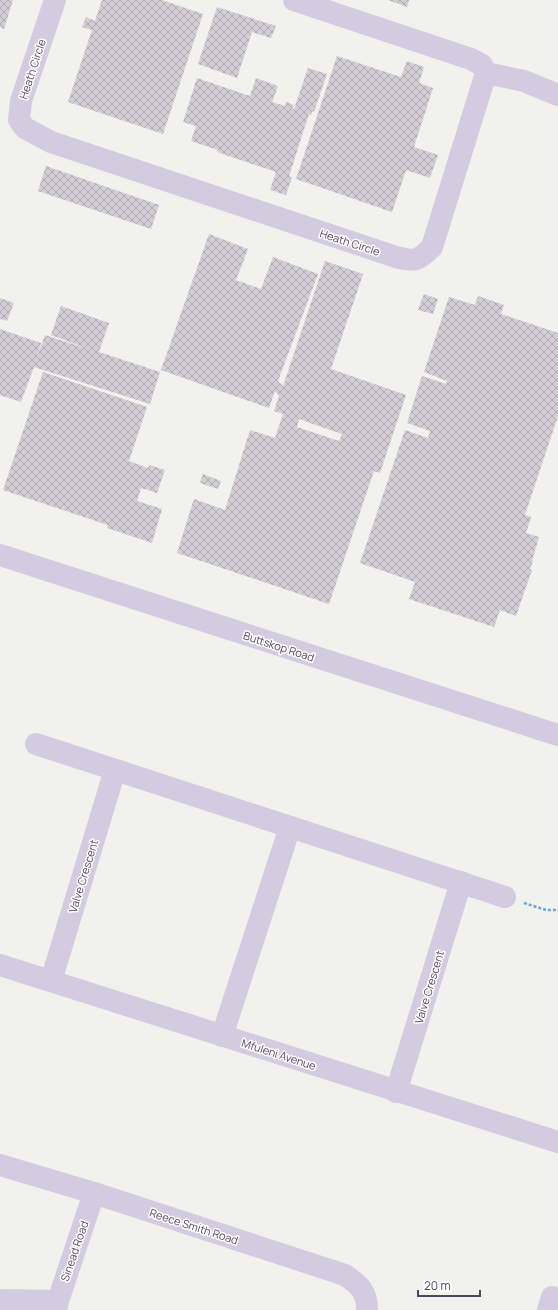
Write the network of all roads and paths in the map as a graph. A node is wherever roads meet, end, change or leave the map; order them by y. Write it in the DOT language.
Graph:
graph roads {
  1 [pos="56,0"];
  2 [pos="294,0"];
  3 [pos="486,73"];
  4 [pos="558,96"];
  5 [pos="0,555"];
  6 [pos="558,735"];
  7 [pos="36,744"];
  8 [pos="115,770"];
  9 [pos="290,827"];
  10 [pos="461,882"];
  11 [pos="505,897"];
  12 [pos="558,910"];
  13 [pos="0,965"];
  14 [pos="51,982"];
  15 [pos="222,1036"];
  16 [pos="396,1092"];
  17 [pos="558,1142"];
  18 [pos="0,1165"];
  19 [pos="94,1193"];
  20 [pos="0,1300"];
  21 [pos="57,1306"];
  22 [pos="367,1310"];
  1 -- 3 [label="street, Heath Circle"];
  2 -- 3 [label="street"];
  3 -- 4 [label="street"];
  5 -- 6 [label="street, Buttskop Road"];
  7 -- 8 [label="street"];
  8 -- 9 [label="street"];
  8 -- 14 [label="street, Valve Crescent"];
  9 -- 10 [label="street"];
  9 -- 15 [label="street"];
  10 -- 11 [label="street"];
  10 -- 16 [label="street, Valve Crescent"];
  11 -- 12 [label="path"];
  13 -- 14 [label="street, Mfuleni Avenue"];
  14 -- 15 [label="street, Mfuleni Avenue"];
  15 -- 16 [label="street, Mfuleni Avenue"];
  16 -- 17 [label="street, Mfuleni Avenue"];
  18 -- 19 [label="street, Reece Smith Road"];
  19 -- 21 [label="street, Sinead Road"];
  19 -- 22 [label="street, Reece Smith Road"];
  20 -- 21 [label="street"];
}
